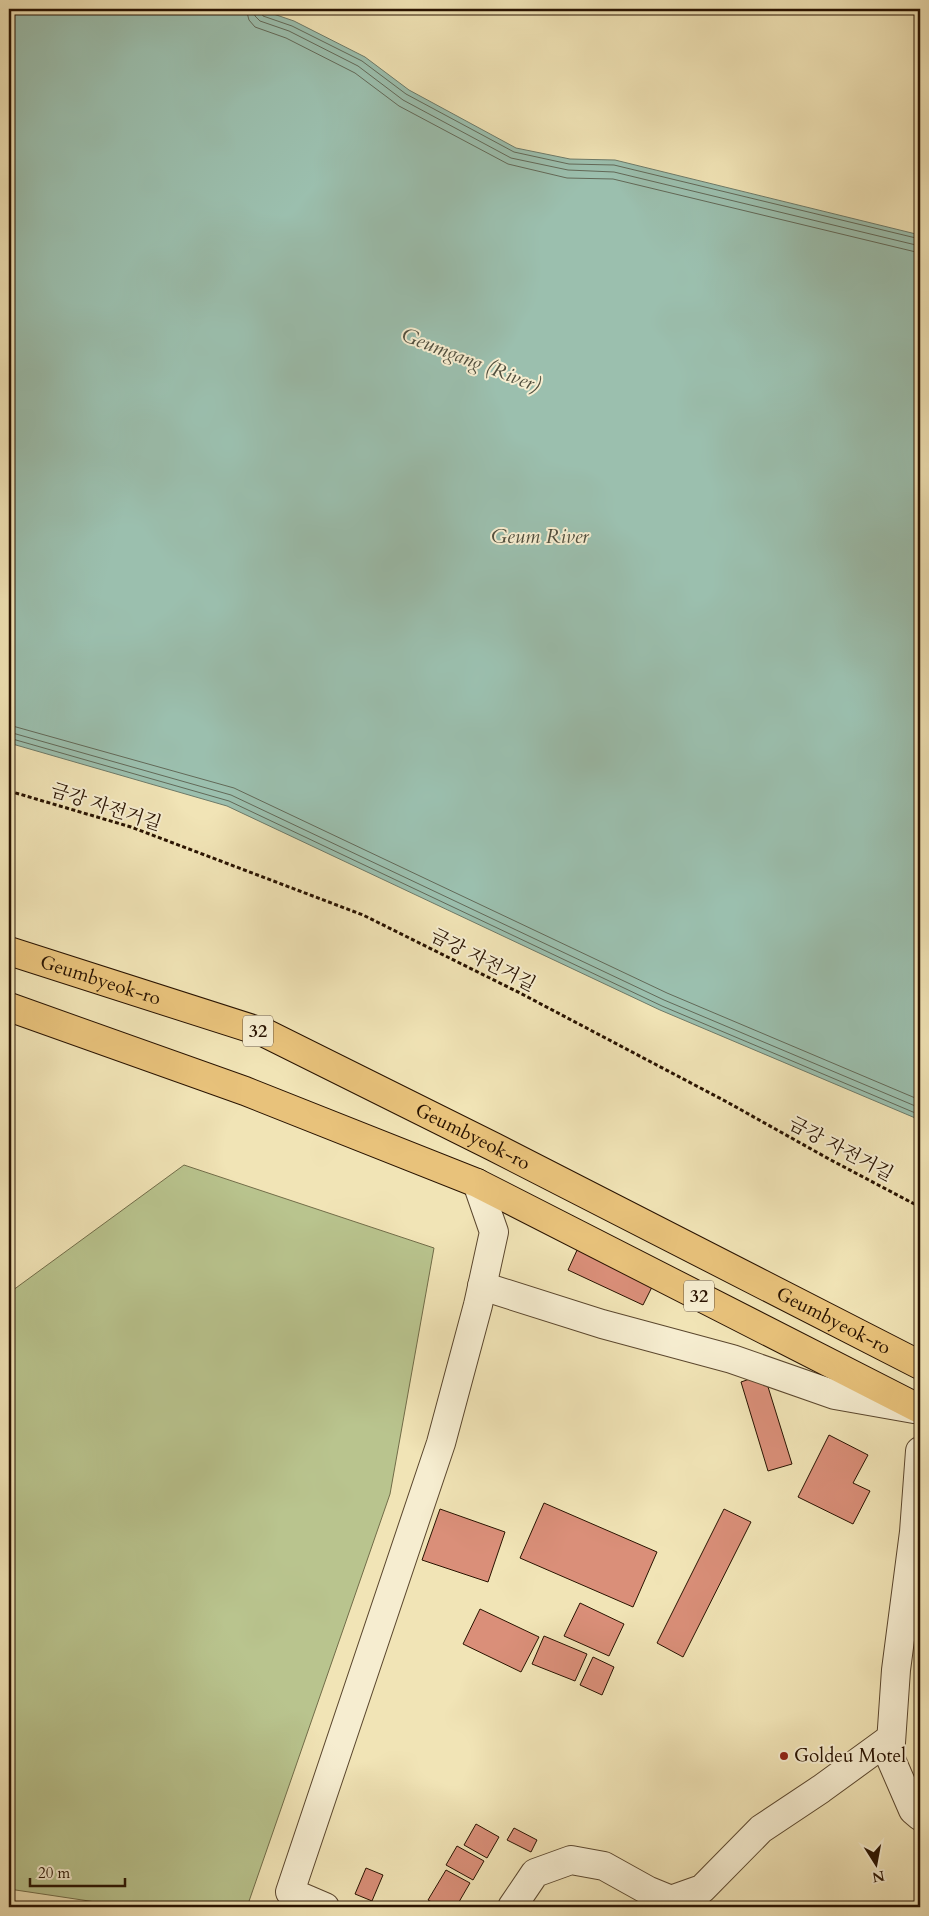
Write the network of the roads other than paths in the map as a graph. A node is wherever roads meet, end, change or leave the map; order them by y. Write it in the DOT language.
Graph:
graph roads {
  1 [pos="9,951"];
  2 [pos="9,1007"];
  3 [pos="477,1183"];
  4 [pos="482,1286"];
  5 [pos="920,1365"];
  6 [pos="920,1410"];
  7 [pos="920,1451"];
  8 [pos="891,1738"];
  9 [pos="920,1816"];
  10 [pos="287,1900"];
  11 [pos="325,1907"];
  12 [pos="512,1907"];
  1 -- 5 [label="highway, Geumbyeok-ro / 32"];
  2 -- 3 [label="highway, Geumbyeok-ro / 32"];
  3 -- 4 [label="street"];
  3 -- 6 [label="highway, Geumbyeok-ro / 32"];
  4 -- 6 [label="street"];
  4 -- 10 [label="street"];
  7 -- 8 [label="street"];
  8 -- 9 [label="street"];
  8 -- 12 [label="street"];
  10 -- 11 [label="street"];
}
